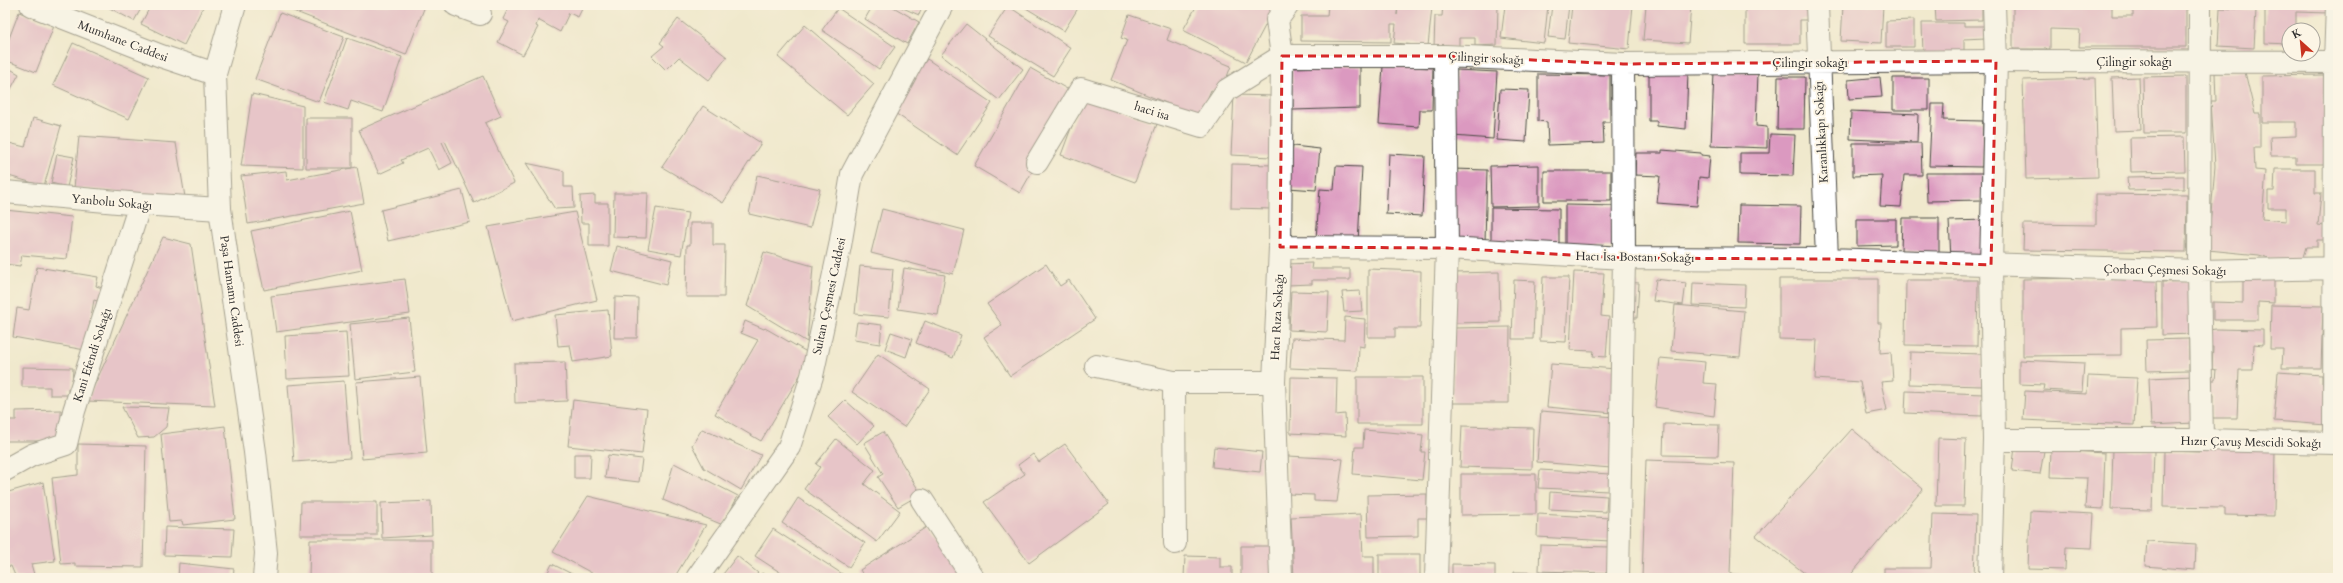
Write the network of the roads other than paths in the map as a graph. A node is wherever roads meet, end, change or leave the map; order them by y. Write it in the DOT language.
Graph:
graph roads {
  1 [pos="31,5"];
  2 [pos="235,5"];
  3 [pos="456,5"];
  4 [pos="942,5"];
  5 [pos="1288,5"];
  6 [pos="1817,5"];
  7 [pos="1994,5"];
  8 [pos="2200,5"];
  9 [pos="2337,5"];
  10 [pos="480,14"];
  11 [pos="1282,56"];
  12 [pos="1445,56"];
  13 [pos="1996,61"];
  14 [pos="2199,62"];
  15 [pos="2336,62"];
  16 [pos="1817,63"];
  17 [pos="1623,64"];
  18 [pos="215,74"];
  19 [pos="1037,162"];
  20 [pos="5,192"];
  21 [pos="140,204"];
  22 [pos="220,208"];
  23 [pos="1280,247"];
  24 [pos="1447,248"];
  25 [pos="1624,258"];
  26 [pos="1827,258"];
  27 [pos="1991,265"];
  28 [pos="2336,269"];
  29 [pos="2199,271"];
  30 [pos="1096,366"];
  31 [pos="1174,382"];
  32 [pos="1274,382"];
  33 [pos="1994,440"];
  34 [pos="2202,440"];
  35 [pos="5,470"];
  36 [pos="922,500"];
  37 [pos="1175,543"];
  38 [pos="264,578"];
  39 [pos="697,578"];
  40 [pos="973,578"];
  41 [pos="1281,578"];
  42 [pos="1436,578"];
  43 [pos="1618,578"];
  44 [pos="1990,578"];
  1 -- 18 [label="street, Mumhane Caddesi"];
  2 -- 18 [label="street, Paşa Hamamı Caddesi"];
  3 -- 10 [label="street"];
  4 -- 39 [label="street, Sultan Çeşmesi Caddesi"];
  5 -- 11 [label="street, Hacı Rıza Sokağı"];
  6 -- 16 [label="street, Karanlıkkapı Sokağı"];
  7 -- 13 [label="street"];
  8 -- 14 [label="street"];
  9 -- 15 [label="street, Hızır Çavuş Mescidi Sokağı"];
  11 -- 12 [label="street, Çilingir sokağı"];
  11 -- 19 [label="street, haci isa"];
  11 -- 23 [label="street, Hacı Rıza Sokağı"];
  12 -- 17 [label="street, Çilingir sokağı"];
  12 -- 24 [label="street"];
  13 -- 14 [label="street, Çilingir sokağı"];
  13 -- 16 [label="street, Çilingir sokağı"];
  13 -- 27 [label="street"];
  14 -- 15 [label="street, Çilingir sokağı"];
  14 -- 29 [label="street"];
  15 -- 28 [label="street, Hızır Çavuş Mescidi Sokağı"];
  16 -- 17 [label="street, Çilingir sokağı"];
  16 -- 26 [label="street, Karanlıkkapı Sokağı"];
  17 -- 25 [label="street"];
  18 -- 22 [label="street, Paşa Hamamı Caddesi"];
  20 -- 21 [label="street, Yanbolu Sokağı"];
  21 -- 22 [label="street, Yanbolu Sokağı"];
  21 -- 35 [label="street, Kani Efendi Sokağı"];
  22 -- 38 [label="street, Paşa Hamamı Caddesi"];
  23 -- 24 [label="street, Hacı İsa Bostanı Sokağı"];
  23 -- 32 [label="street, Hacı Rıza Sokağı"];
  24 -- 25 [label="street, Hacı İsa Bostanı Sokağı"];
  24 -- 42 [label="street"];
  25 -- 26 [label="street, Hacı İsa Bostanı Sokağı"];
  25 -- 43 [label="street"];
  26 -- 27 [label="street, Hacı İsa Bostanı Sokağı"];
  27 -- 29 [label="street, Çorbacı Çeşmesi Sokağı"];
  27 -- 33 [label="street"];
  28 -- 29 [label="street, Çorbacı Çeşmesi Sokağı"];
  28 -- 34 [label="street, Hızır Çavuş Mescidi Sokağı"];
  29 -- 34 [label="street"];
  30 -- 31 [label="street"];
  31 -- 32 [label="street"];
  31 -- 37 [label="street"];
  32 -- 41 [label="street, Hacı Rıza Sokağı"];
  33 -- 34 [label="street, Hızır Çavuş Mescidi Sokağı"];
  33 -- 44 [label="street"];
  36 -- 40 [label="street"];
}
